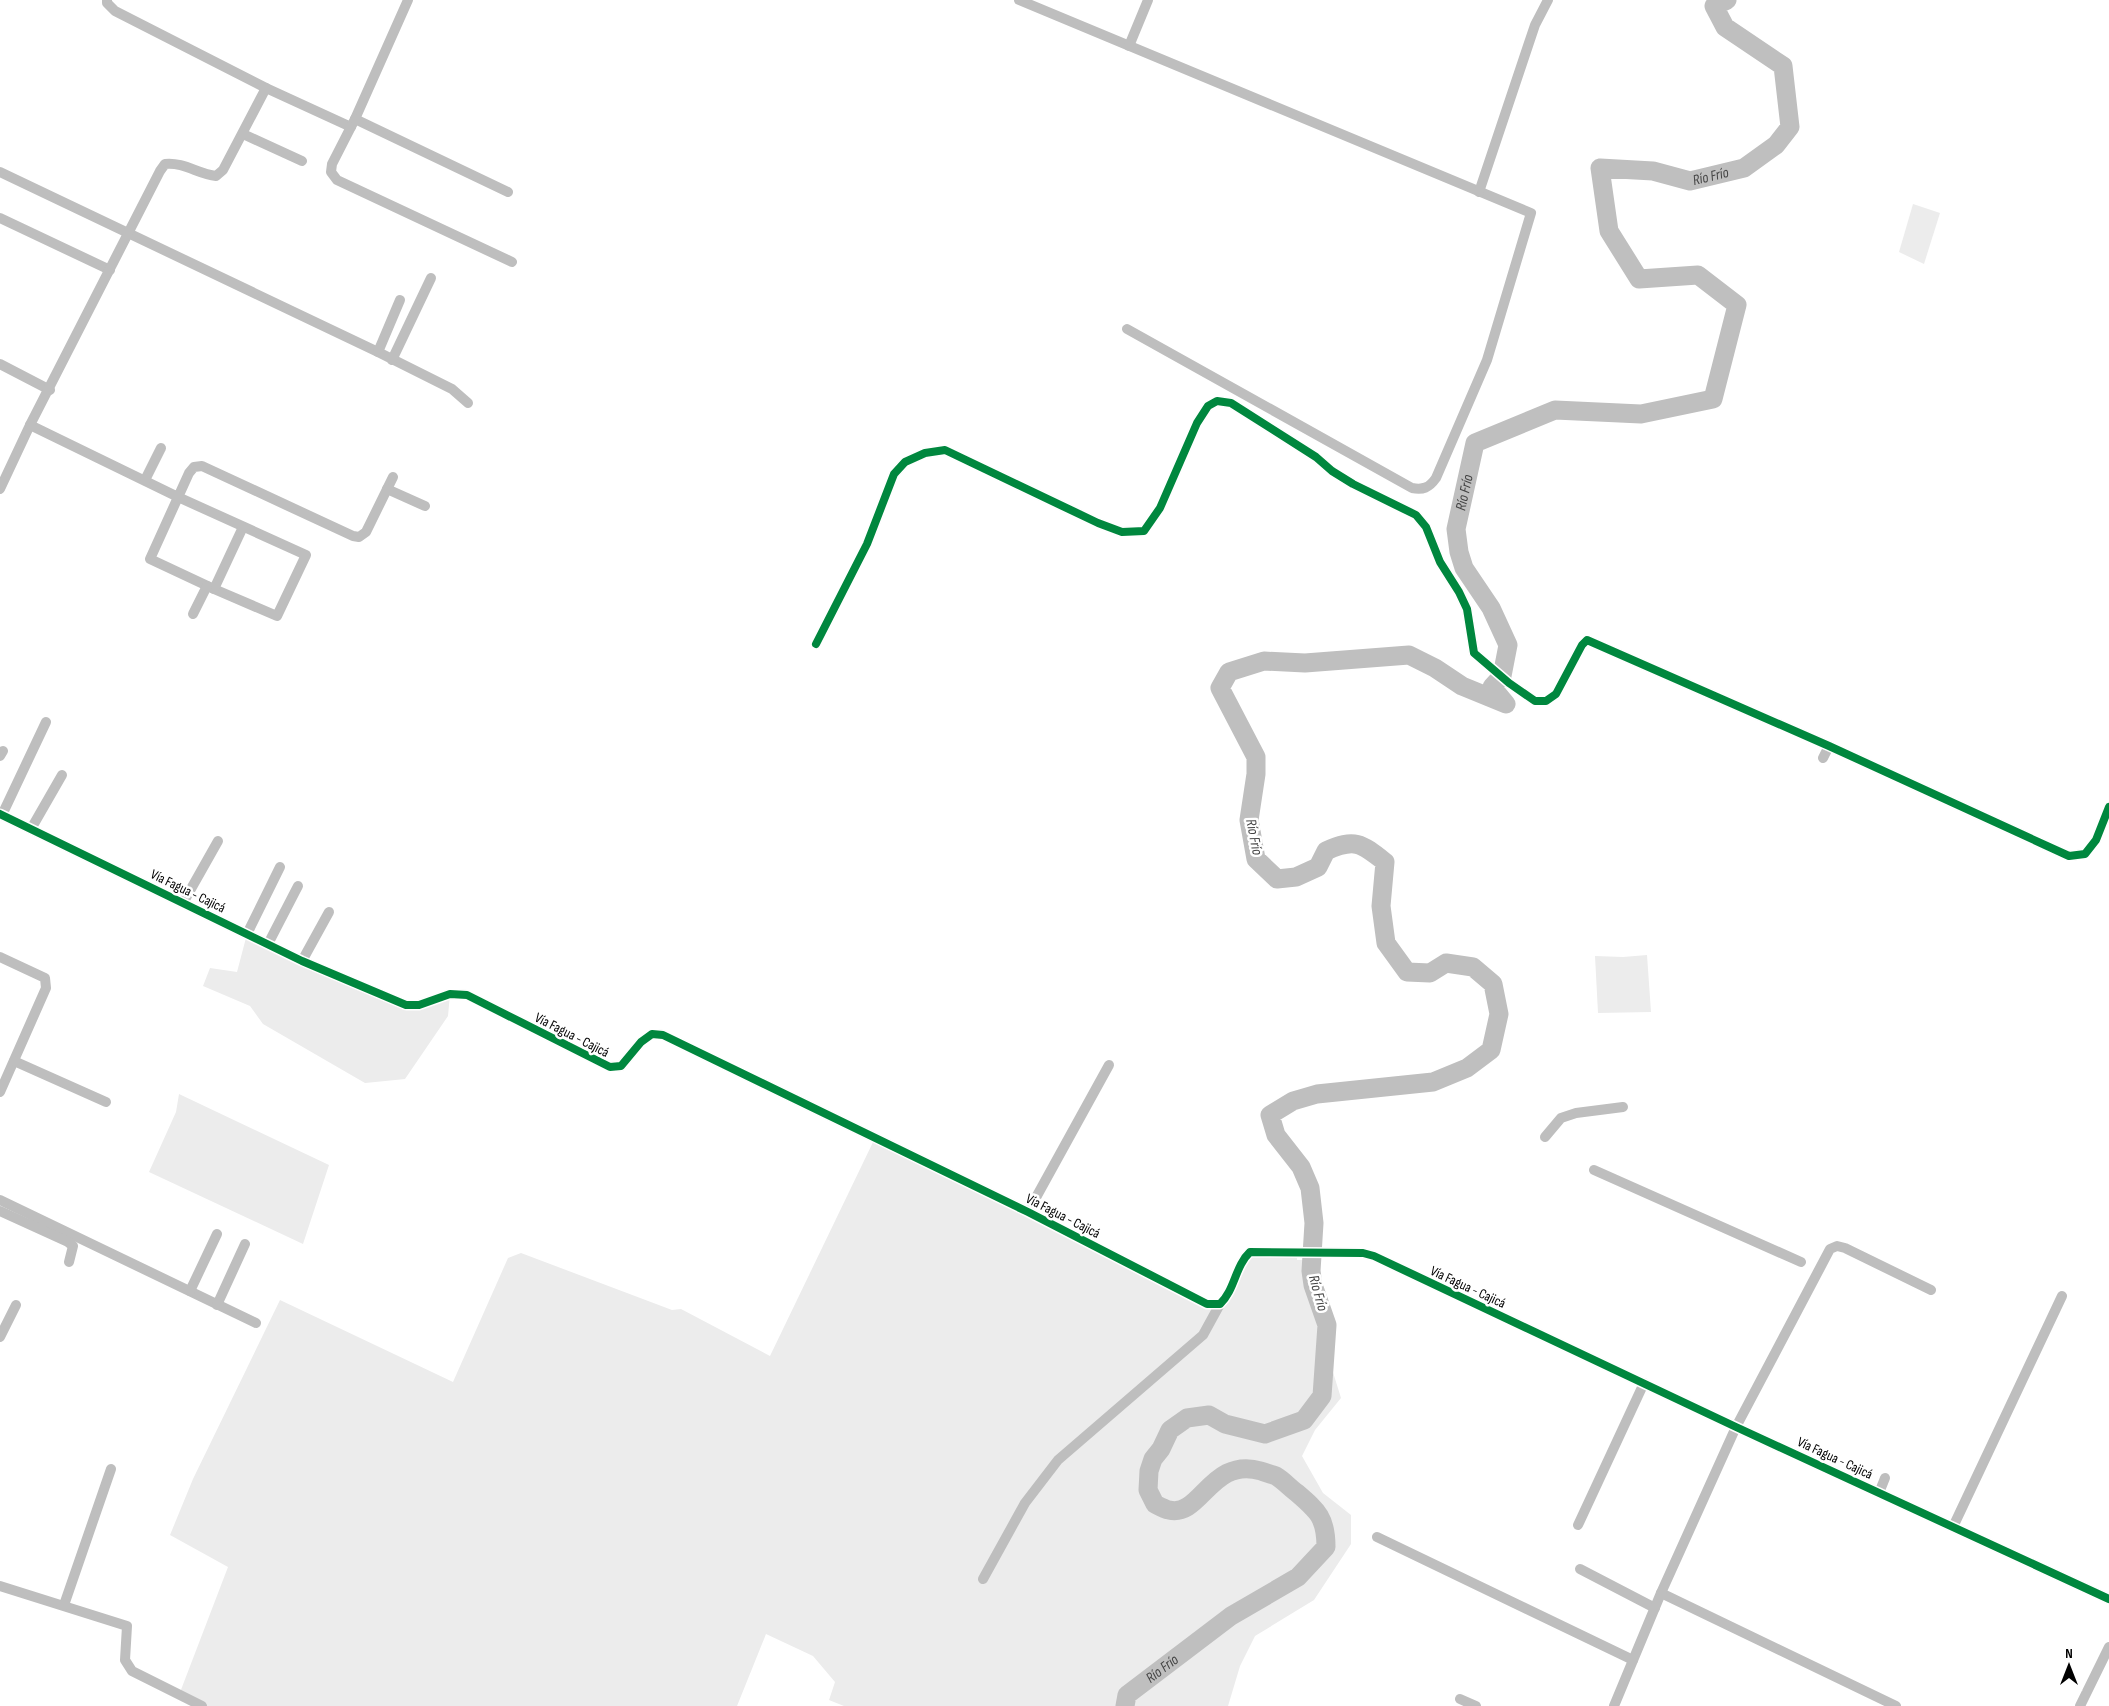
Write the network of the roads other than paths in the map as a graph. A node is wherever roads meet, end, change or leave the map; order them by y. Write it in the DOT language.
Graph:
graph roads {
  1 [pos="107,0"];
  2 [pos="408,0"];
  3 [pos="1019,0"];
  4 [pos="1148,0"];
  5 [pos="1548,0"];
  6 [pos="1129,46"];
  7 [pos="266,88"];
  8 [pos="353,123"];
  9 [pos="243,134"];
  10 [pos="302,161"];
  11 [pos="0,172"];
  12 [pos="508,192"];
  13 [pos="1479,192"];
  14 [pos="0,218"];
  15 [pos="128,235"];
  16 [pos="512,262"];
  17 [pos="110,270"];
  18 [pos="431,278"];
  19 [pos="400,300"];
  20 [pos="1127,329"];
  21 [pos="378,352"];
  22 [pos="392,360"];
  23 [pos="0,364"];
  24 [pos="50,390"];
  25 [pos="468,404"];
  26 [pos="30,425"];
  27 [pos="161,448"];
  28 [pos="393,476"];
  29 [pos="145,480"];
  30 [pos="387,488"];
  31 [pos="0,489"];
  32 [pos="178,497"];
  33 [pos="425,506"];
  34 [pos="243,527"];
  35 [pos="210,588"];
  36 [pos="192,614"];
  37 [pos="816,644"];
  38 [pos="46,722"];
  39 [pos="1829,746"];
  40 [pos="1823,758"];
  41 [pos="62,775"];
  42 [pos="2109,807"];
  43 [pos="1,815"];
  44 [pos="32,829"];
  45 [pos="218,841"];
  46 [pos="280,867"];
  47 [pos="298,886"];
  48 [pos="183,903"];
  49 [pos="329,912"];
  50 [pos="247,934"];
  51 [pos="268,944"];
  52 [pos="0,957"];
  53 [pos="302,961"];
  54 [pos="14,1061"];
  55 [pos="1109,1065"];
  56 [pos="0,1092"];
  57 [pos="106,1102"];
  58 [pos="1623,1107"];
  59 [pos="1545,1137"];
  60 [pos="1594,1170"];
  61 [pos="0,1200"];
  62 [pos="0,1210"];
  63 [pos="1028,1212"];
  64 [pos="217,1234"];
  65 [pos="245,1244"];
  66 [pos="69,1262"];
  67 [pos="1800,1262"];
  68 [pos="1931,1290"];
  69 [pos="190,1291"];
  70 [pos="2062,1296"];
  71 [pos="218,1304"];
  72 [pos="1220,1304"];
  73 [pos="16,1305"];
  74 [pos="256,1323"];
  75 [pos="0,1337"];
  76 [pos="1644,1383"];
  77 [pos="1736,1427"];
  78 [pos="111,1469"];
  79 [pos="1885,1478"];
  80 [pos="1879,1493"];
  81 [pos="1578,1525"];
  82 [pos="1953,1527"];
  83 [pos="1377,1537"];
  84 [pos="1580,1569"];
  85 [pos="984,1579"];
  86 [pos="0,1586"];
  87 [pos="1661,1593"];
  88 [pos="2109,1600"];
  89 [pos="64,1605"];
  90 [pos="1655,1608"];
  91 [pos="2109,1647"];
  92 [pos="1634,1660"];
  93 [pos="1460,1699"];
  94 [pos="202,1706"];
  95 [pos="1476,1706"];
  96 [pos="1614,1706"];
  97 [pos="1896,1706"];
  98 [pos="2080,1706"];
  1 -- 7 [label="street"];
  2 -- 8 [label="street"];
  3 -- 6 [label="street"];
  4 -- 6 [label="street"];
  5 -- 13 [label="street"];
  6 -- 13 [label="street"];
  7 -- 8 [label="street"];
  7 -- 9 [label="street"];
  8 -- 12 [label="street"];
  8 -- 16 [label="street"];
  9 -- 10 [label="street"];
  9 -- 15 [label="street"];
  11 -- 15 [label="street"];
  13 -- 20 [label="street"];
  14 -- 17 [label="street"];
  15 -- 17 [label="street"];
  15 -- 21 [label="street"];
  17 -- 24 [label="street"];
  18 -- 22 [label="street"];
  19 -- 21 [label="street"];
  21 -- 22 [label="street"];
  22 -- 25 [label="street"];
  23 -- 24 [label="street"];
  24 -- 26 [label="street"];
  26 -- 29 [label="street"];
  26 -- 31 [label="street"];
  27 -- 29 [label="street"];
  28 -- 30 [label="street"];
  29 -- 32 [label="street"];
  30 -- 32 [label="street"];
  30 -- 33 [label="street"];
  32 -- 34 [label="street"];
  32 -- 35 [label="street"];
  34 -- 35 [label="street"];
  34 -- 35 [label="street"];
  35 -- 36 [label="street"];
  37 -- 39 [label="street"];
  38 -- 43 [label="street"];
  39 -- 40 [label="street"];
  39 -- 42 [label="street"];
  41 -- 44 [label="street"];
  43 -- 44 [label="street, Vía Fagua - Cajicá"];
  44 -- 48 [label="street, Vía Fagua - Cajicá"];
  45 -- 48 [label="street"];
  46 -- 50 [label="street"];
  47 -- 51 [label="street"];
  48 -- 50 [label="street, Vía Fagua - Cajicá"];
  49 -- 53 [label="street"];
  50 -- 51 [label="street, Vía Fagua - Cajicá"];
  51 -- 53 [label="street, Vía Fagua - Cajicá"];
  52 -- 54 [label="street"];
  53 -- 63 [label="street, Vía Fagua - Cajicá"];
  54 -- 56 [label="street"];
  54 -- 57 [label="street"];
  55 -- 63 [label="street"];
  58 -- 59 [label="street"];
  60 -- 67 [label="street"];
  61 -- 69 [label="street"];
  62 -- 66 [label="street"];
  63 -- 72 [label="street, Vía Fagua - Cajicá"];
  64 -- 69 [label="street"];
  65 -- 71 [label="street"];
  68 -- 77 [label="street"];
  69 -- 71 [label="street"];
  70 -- 82 [label="street"];
  71 -- 74 [label="street"];
  72 -- 76 [label="street, Vía Fagua - Cajicá"];
  72 -- 85 [label="street"];
  73 -- 75 [label="street"];
  76 -- 77 [label="street, Vía Fagua - Cajicá"];
  76 -- 81 [label="street"];
  77 -- 80 [label="street, Vía Fagua - Cajicá"];
  77 -- 87 [label="street"];
  78 -- 89 [label="street"];
  79 -- 80 [label="street"];
  80 -- 82 [label="street, Vía Fagua - Cajicá"];
  82 -- 88 [label="street, Vía Fagua - Cajicá"];
  83 -- 92 [label="street"];
  84 -- 90 [label="street"];
  86 -- 89 [label="street"];
  87 -- 90 [label="street"];
  87 -- 97 [label="street"];
  89 -- 94 [label="street"];
  90 -- 92 [label="street"];
  91 -- 98 [label="street"];
  92 -- 96 [label="street"];
  93 -- 95 [label="street"];
}
